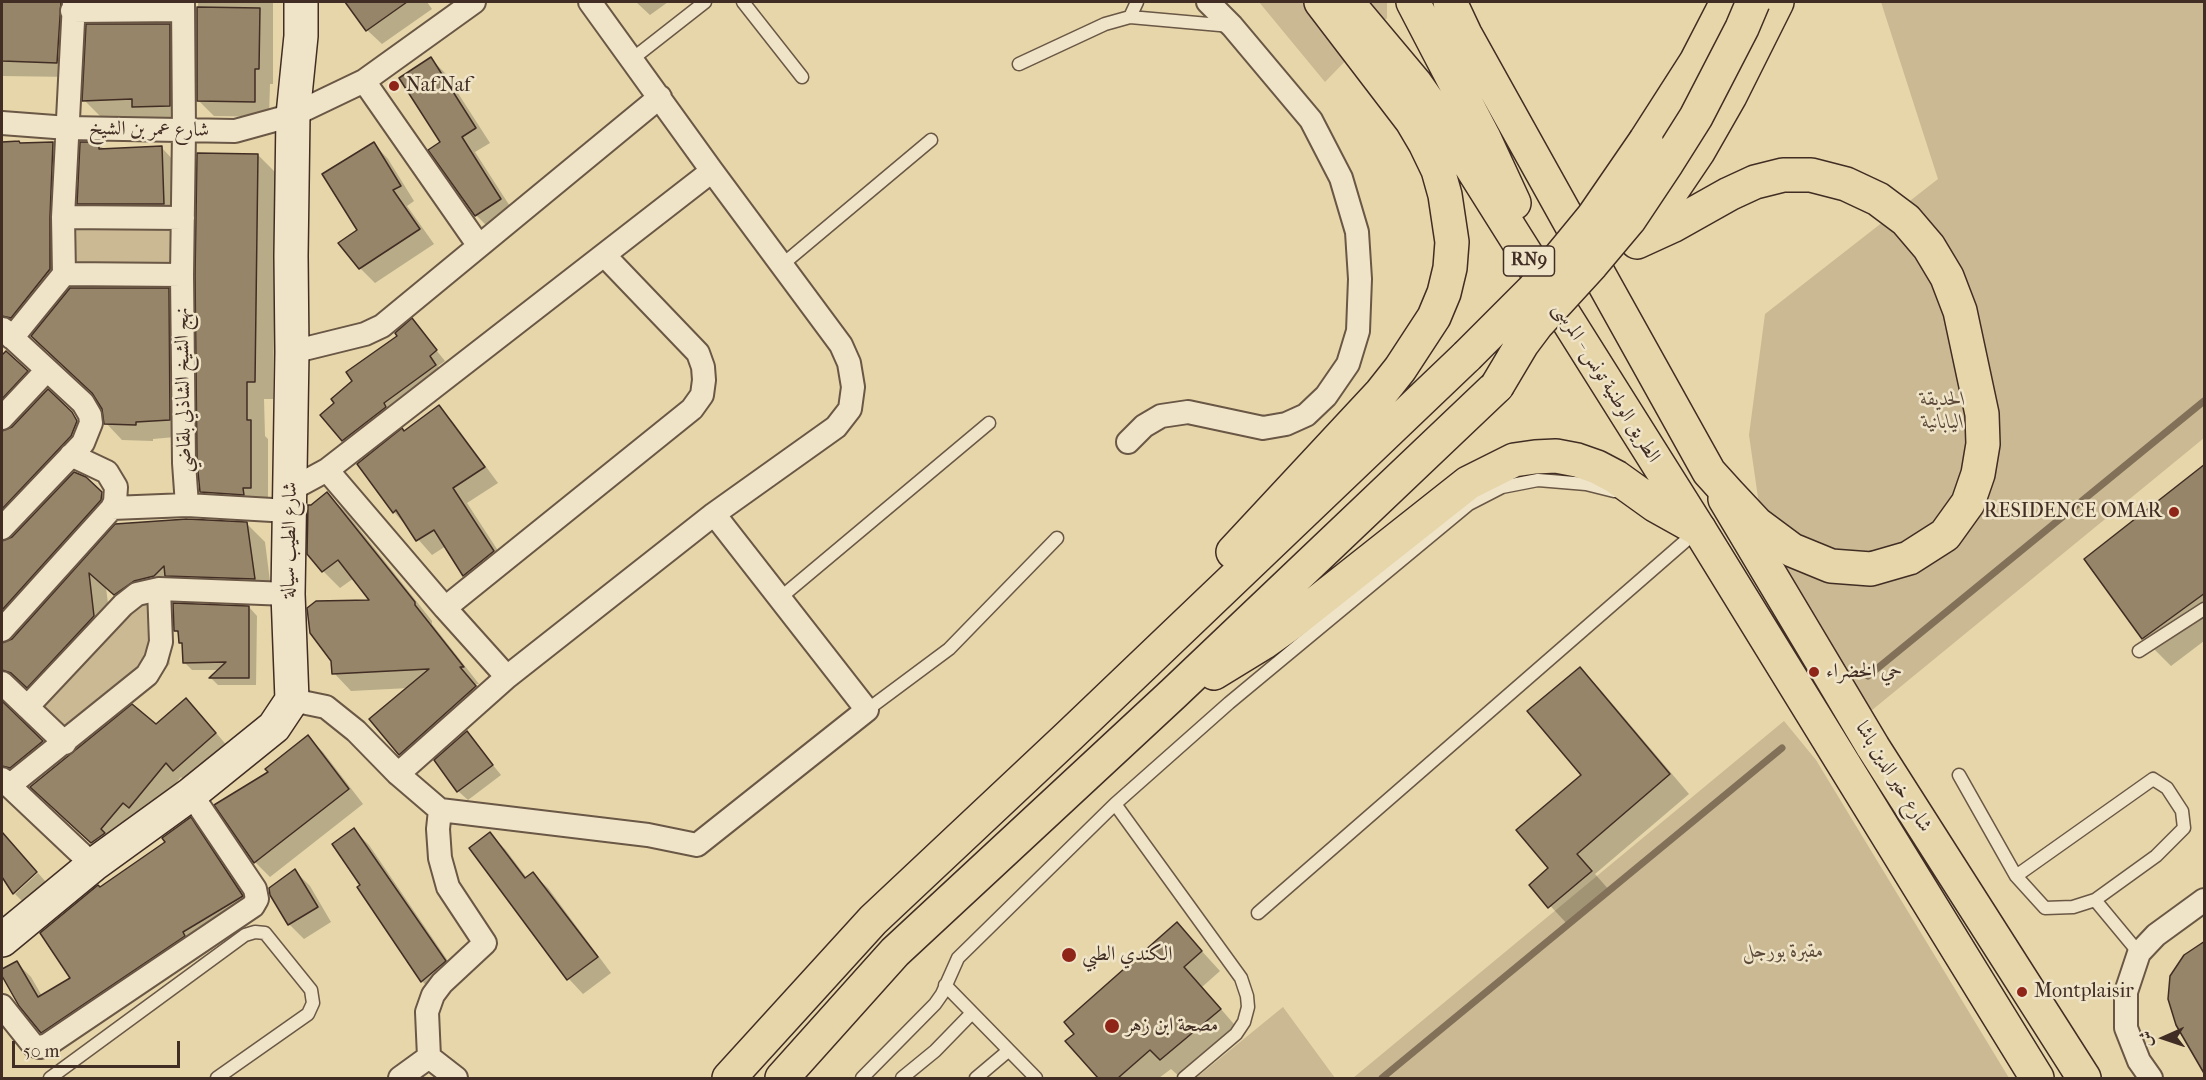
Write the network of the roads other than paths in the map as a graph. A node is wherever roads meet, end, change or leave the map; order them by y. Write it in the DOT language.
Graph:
graph roads {
  1 [pos="301,2"];
  2 [pos="474,2"];
  3 [pos="590,2"];
  4 [pos="705,2"];
  5 [pos="743,2"];
  6 [pos="1137,2"];
  7 [pos="1208,2"];
  8 [pos="1321,2"];
  9 [pos="1347,2"];
  10 [pos="1413,2"];
  11 [pos="1450,2"];
  12 [pos="1460,2"];
  13 [pos="1710,2"];
  14 [pos="1727,2"];
  15 [pos="1753,2"];
  16 [pos="1778,2"];
  17 [pos="73,6"];
  18 [pos="183,6"];
  19 [pos="1130,17"];
  20 [pos="1232,26"];
  21 [pos="1466,34"];
  22 [pos="631,60"];
  23 [pos="1696,62"];
  24 [pos="1019,64"];
  25 [pos="802,77"];
  26 [pos="364,81"];
  27 [pos="660,97"];
  28 [pos="293,115"];
  29 [pos="2,123"];
  30 [pos="68,128"];
  31 [pos="184,131"];
  32 [pos="931,140"];
  33 [pos="712,171"];
  34 [pos="63,217"];
  35 [pos="183,218"];
  36 [pos="479,246"];
  37 [pos="1630,250"];
  38 [pos="605,256"];
  39 [pos="783,264"];
  40 [pos="64,274"];
  41 [pos="182,275"];
  42 [pos="1546,288"];
  43 [pos="7,333"];
  44 [pos="292,352"];
  45 [pos="47,370"];
  46 [pos="1497,386"];
  47 [pos="2,418"];
  48 [pos="989,423"];
  49 [pos="1128,442"];
  50 [pos="71,455"];
  51 [pos="327,470"];
  52 [pos="1709,472"];
  53 [pos="290,501"];
  54 [pos="1655,505"];
  55 [pos="187,506"];
  56 [pos="112,508"];
  57 [pos="714,514"];
  58 [pos="2,528"];
  59 [pos="1699,530"];
  60 [pos="1057,538"];
  61 [pos="159,589"];
  62 [pos="288,594"];
  63 [pos="780,598"];
  64 [pos="446,608"];
  65 [pos="2205,609"];
  66 [pos="2,630"];
  67 [pos="2139,651"];
  68 [pos="507,677"];
  69 [pos="2,683"];
  70 [pos="1174,693"];
  71 [pos="292,700"];
  72 [pos="27,707"];
  73 [pos="867,710"];
  74 [pos="1070,735"];
  75 [pos="65,743"];
  76 [pos="398,774"];
  77 [pos="1959,775"];
  78 [pos="5,783"];
  79 [pos="191,794"];
  80 [pos="1115,804"];
  81 [pos="440,810"];
  82 [pos="93,865"];
  83 [pos="2016,876"];
  84 [pos="2095,900"];
  85 [pos="2205,900"];
  86 [pos="1258,913"];
  87 [pos="2,940"];
  88 [pos="2139,953"];
  89 [pos="945,985"];
  90 [pos="2,1006"];
  91 [pos="971,1014"];
  92 [pos="1008,1051"];
  93 [pos="429,1057"];
  94 [pos="730,1077"];
  95 [pos="50,1078"];
  96 [pos="217,1078"];
  97 [pos="400,1078"];
  98 [pos="456,1078"];
  99 [pos="782,1078"];
  100 [pos="862,1078"];
  101 [pos="902,1078"];
  102 [pos="976,1078"];
  103 [pos="1036,1078"];
  104 [pos="1184,1078"];
  105 [pos="2037,1078"];
  106 [pos="2084,1078"];
  107 [pos="2151,1078"];
  1 -- 28 [label="street, شارع الطيب سيالة"];
  2 -- 26 [label="street, شارع عمر بن الشيخ"];
  3 -- 22 [label="street"];
  4 -- 22 [label="lane"];
  5 -- 25 [label="lane"];
  6 -- 19 [label="lane"];
  7 -- 20 [label="street"];
  8 -- 74 [label="main road"];
  9 -- 42 [label="main road, الطريق الوطنية تونس - المرسى / RN9"];
  10 -- 42 [label="main road, RN9"];
  11 -- 21 [label="main road"];
  12 -- 21 [label="main road"];
  13 -- 23 [label="main road"];
  14 -- 23 [label="main road"];
  15 -- 46 [label="main road, bridge"];
  16 -- 37 [label="main road"];
  17 -- 18 [label="street"];
  17 -- 30 [label="street"];
  18 -- 31 [label="street, نهج الشيخ الشاذلي بلقاضي"];
  19 -- 20 [label="lane"];
  19 -- 24 [label="lane"];
  20 -- 49 [label="street"];
  21 -- 52 [label="main road"];
  22 -- 27 [label="street"];
  23 -- 74 [label="main road, bridge"];
  26 -- 28 [label="street, شارع عمر بن الشيخ"];
  26 -- 36 [label="street"];
  27 -- 33 [label="street"];
  27 -- 36 [label="street"];
  28 -- 31 [label="street, شارع عمر بن الشيخ"];
  28 -- 44 [label="street, شارع الطيب سيالة"];
  29 -- 30 [label="street, شارع عمر بن الشيخ"];
  30 -- 31 [label="street, شارع عمر بن الشيخ"];
  30 -- 34 [label="street"];
  31 -- 35 [label="street, نهج الشيخ الشاذلي بلقاضي"];
  32 -- 39 [label="lane"];
  33 -- 38 [label="street"];
  33 -- 39 [label="street"];
  34 -- 35 [label="street"];
  34 -- 40 [label="street"];
  35 -- 41 [label="street, نهج الشيخ الشاذلي بلقاضي"];
  36 -- 44 [label="street"];
  37 -- 46 [label="main road, bridge"];
  37 -- 52 [label="main road"];
  38 -- 51 [label="street"];
  38 -- 64 [label="street"];
  39 -- 57 [label="street"];
  40 -- 41 [label="street"];
  40 -- 43 [label="street"];
  41 -- 55 [label="street, نهج الشيخ الشاذلي بلقاضي"];
  42 -- 59 [label="main road, الطريق الوطنية تونس - المرسى / RN9"];
  43 -- 45 [label="street"];
  44 -- 53 [label="street, شارع الطيب سيالة"];
  45 -- 47 [label="street"];
  45 -- 50 [label="street"];
  46 -- 70 [label="main road"];
  48 -- 63 [label="lane"];
  50 -- 56 [label="street"];
  50 -- 58 [label="street"];
  51 -- 53 [label="street"];
  51 -- 64 [label="street"];
  52 -- 106 [label="main road, شارع خير الدين باشا"];
  53 -- 55 [label="street"];
  53 -- 62 [label="street, شارع الطيب سيالة"];
  54 -- 59 [label="main road"];
  54 -- 70 [label="main road"];
  54 -- 80 [label="lane"];
  55 -- 56 [label="street"];
  56 -- 66 [label="street"];
  57 -- 63 [label="street"];
  57 -- 68 [label="street"];
  59 -- 86 [label="lane"];
  59 -- 105 [label="main road, شارع خير الدين باشا"];
  60 -- 73 [label="lane"];
  61 -- 62 [label="street"];
  61 -- 72 [label="street"];
  61 -- 75 [label="street"];
  62 -- 71 [label="street, شارع الطيب سيالة"];
  63 -- 73 [label="street"];
  64 -- 68 [label="street"];
  65 -- 67 [label="lane"];
  68 -- 76 [label="street"];
  69 -- 72 [label="street"];
  70 -- 99 [label="main road"];
  71 -- 76 [label="street"];
  71 -- 79 [label="street"];
  72 -- 75 [label="street"];
  73 -- 81 [label="street"];
  74 -- 94 [label="main road"];
  75 -- 78 [label="street"];
  76 -- 81 [label="street"];
  77 -- 83 [label="lane"];
  78 -- 82 [label="street"];
  79 -- 82 [label="street"];
  79 -- 90 [label="street"];
  80 -- 89 [label="lane"];
  80 -- 104 [label="lane"];
  81 -- 93 [label="street"];
  82 -- 87 [label="street"];
  83 -- 84 [label="lane"];
  83 -- 84 [label="lane"];
  84 -- 88 [label="lane"];
  85 -- 88 [label="street"];
  88 -- 107 [label="street"];
  89 -- 91 [label="lane"];
  89 -- 100 [label="lane"];
  91 -- 92 [label="lane"];
  91 -- 101 [label="lane"];
  92 -- 102 [label="lane"];
  92 -- 103 [label="lane"];
  93 -- 97 [label="street"];
  93 -- 98 [label="street"];
  95 -- 96 [label="lane"];
}
